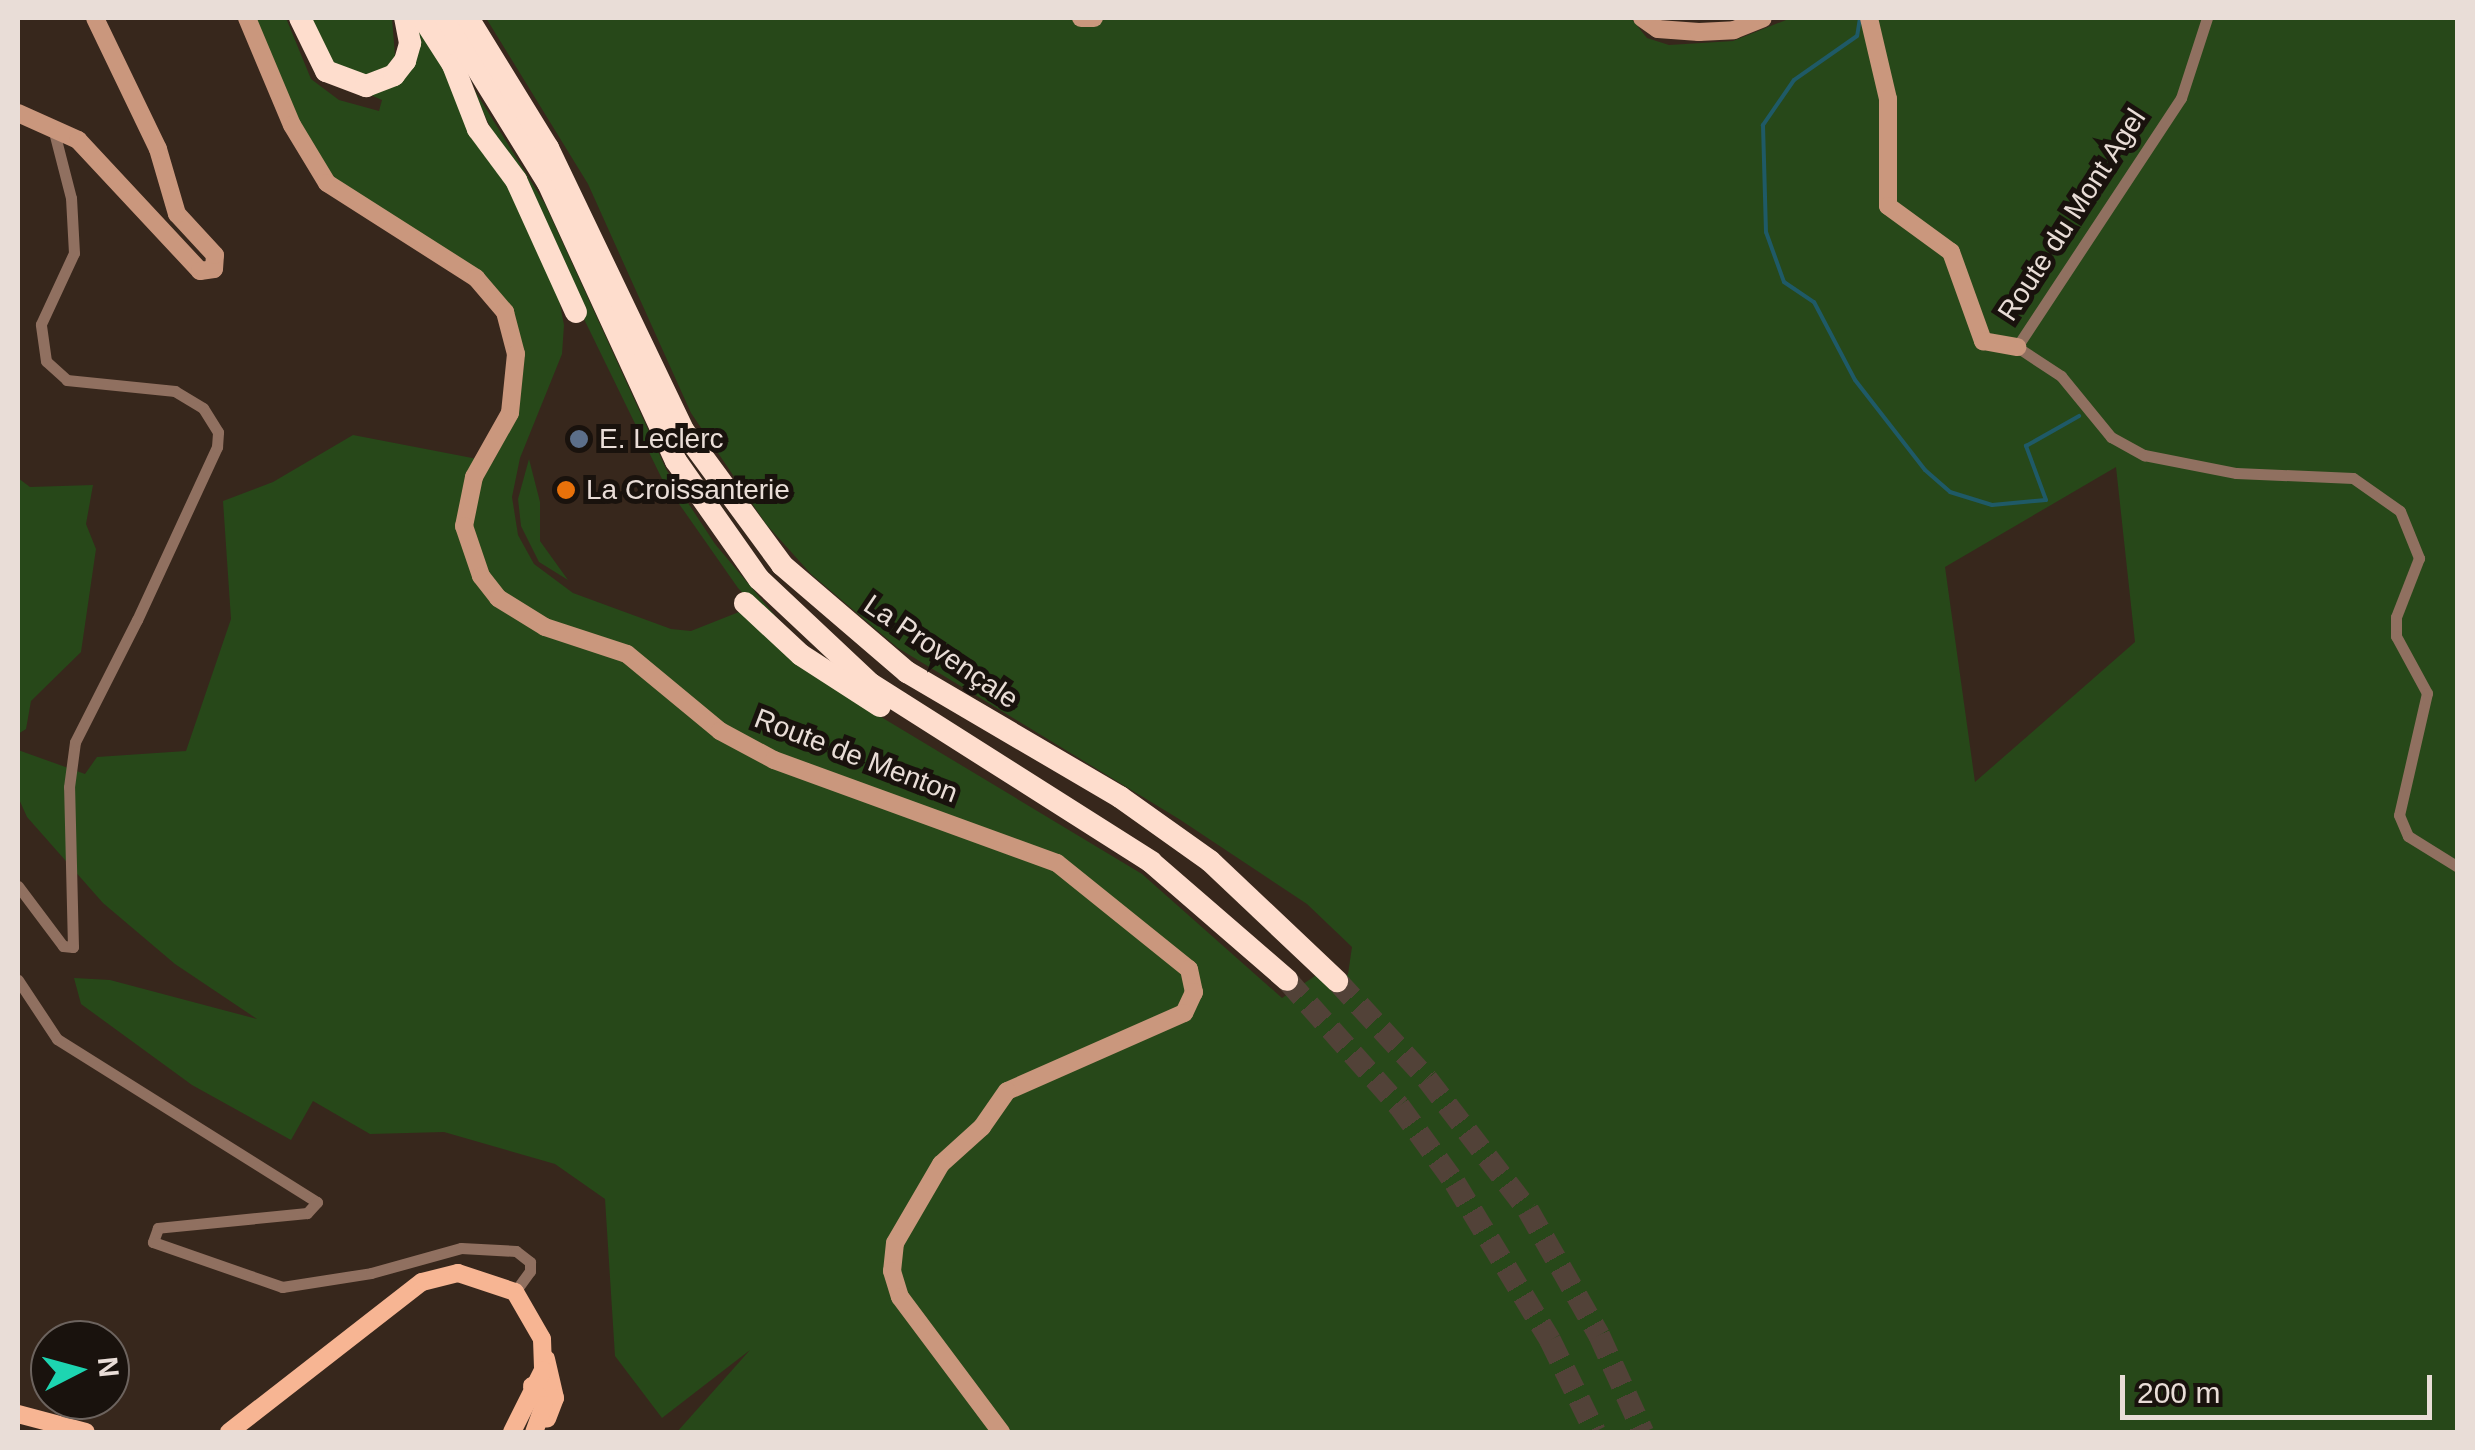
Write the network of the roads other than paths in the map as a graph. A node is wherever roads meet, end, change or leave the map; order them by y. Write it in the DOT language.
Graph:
graph roads {
  1 [pos="95,18"];
  2 [pos="247,18"];
  3 [pos="300,18"];
  4 [pos="405,18"];
  5 [pos="424,18"];
  6 [pos="446,18"];
  7 [pos="468,18"];
  8 [pos="1081,18"];
  9 [pos="1094,18"];
  10 [pos="1642,18"];
  11 [pos="1763,18"];
  12 [pos="2207,18"];
  13 [pos="1870,24"];
  14 [pos="18,113"];
  15 [pos="54,128"];
  16 [pos="576,312"];
  17 [pos="2017,347"];
  18 [pos="745,603"];
  19 [pos="1012,774"];
  20 [pos="2458,867"];
  21 [pos="18,886"];
  22 [pos="18,980"];
  23 [pos="1287,980"];
  24 [pos="1337,982"];
  25 [pos="511,1292"];
  26 [pos="537,1386"];
  27 [pos="18,1414"];
  28 [pos="536,1429"];
  29 [pos="86,1432"];
  30 [pos="229,1432"];
  31 [pos="509,1432"];
  32 [pos="1000,1432"];
  1 -- 15 [label="main road"];
  2 -- 32 [label="main road, Route de Menton"];
  3 -- 4 [label="highway"];
  5 -- 16 [label="highway"];
  6 -- 19 [label="highway"];
  7 -- 24 [label="highway, La Provençale"];
  8 -- 9 [label="main road"];
  10 -- 11 [label="main road"];
  12 -- 17 [label="street, Route du Mont Agel"];
  13 -- 17 [label="main road, Route du Mont Agel"];
  14 -- 15 [label="main road"];
  15 -- 21 [label="street"];
  17 -- 20 [label="street"];
  18 -- 19 [label="highway"];
  19 -- 23 [label="highway"];
  22 -- 25 [label="street"];
  25 -- 26 [label="main road"];
  25 -- 26 [label="main road"];
  25 -- 30 [label="main road"];
  26 -- 28 [label="main road"];
  26 -- 31 [label="main road"];
  27 -- 29 [label="main road"];
}
